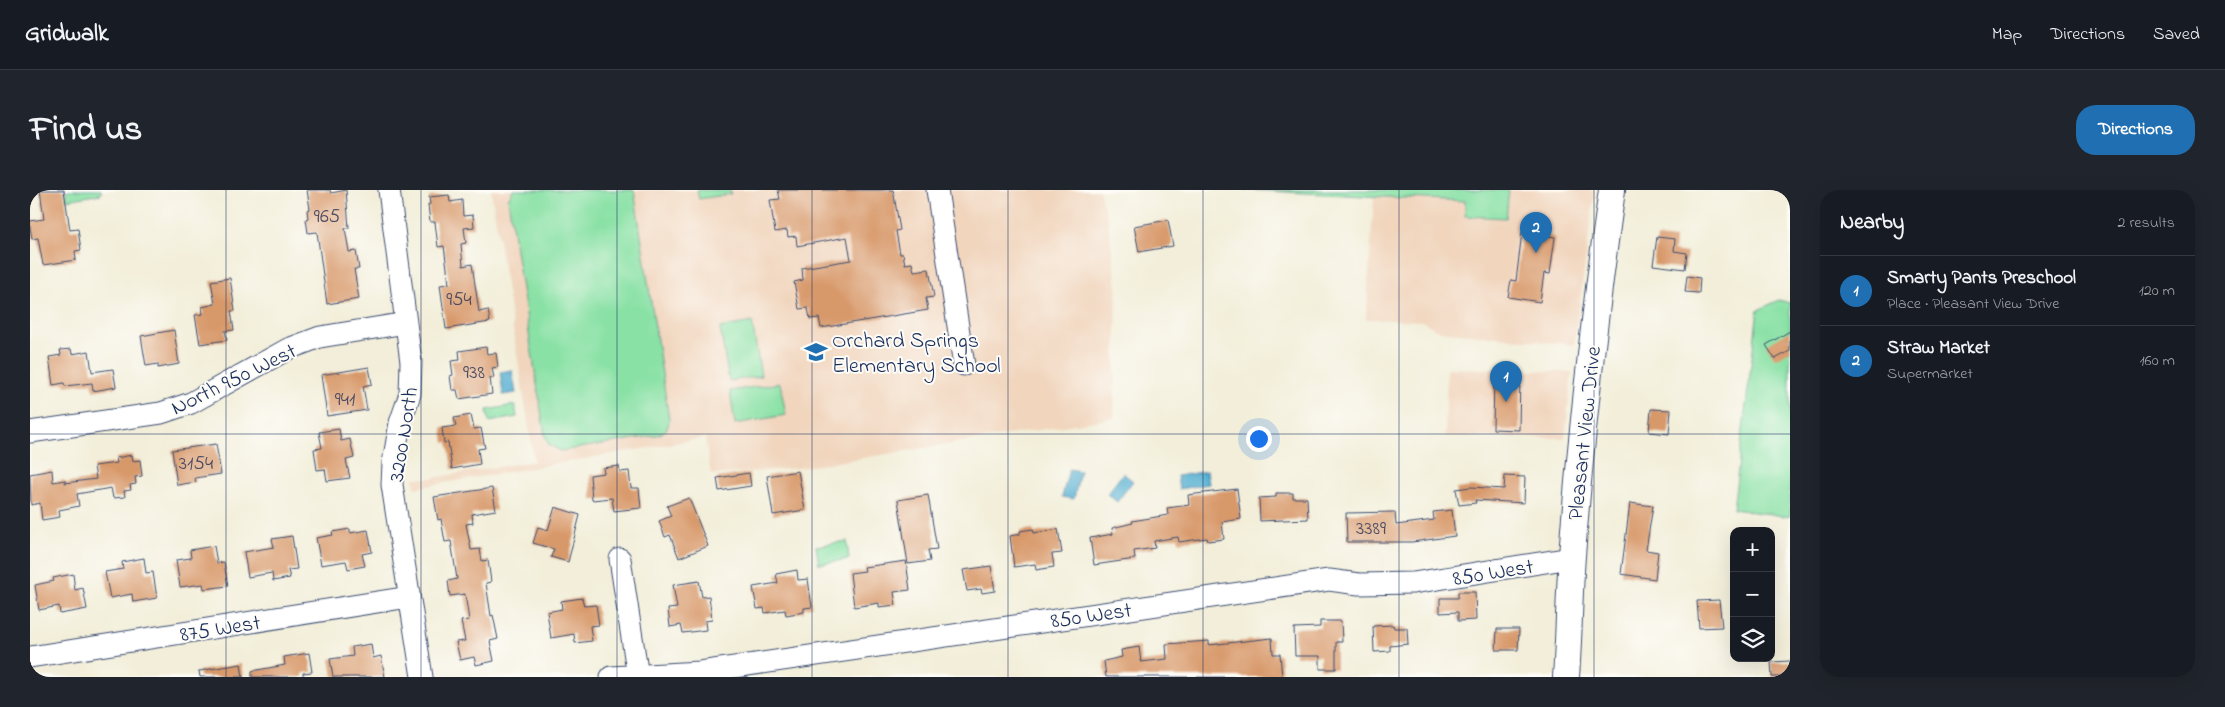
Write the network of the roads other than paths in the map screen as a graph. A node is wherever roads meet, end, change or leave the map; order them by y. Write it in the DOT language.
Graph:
graph roads {
  1 [pos="389,190"];
  2 [pos="937,190"];
  3 [pos="1612,190"];
  4 [pos="406,324"];
  5 [pos="964,365"];
  6 [pos="30,432"];
  7 [pos="1572,558"];
  8 [pos="620,559"];
  9 [pos="410,597"];
  10 [pos="30,657"];
  11 [pos="638,676"];
  12 [pos="422,677"];
  13 [pos="611,677"];
  14 [pos="1566,677"];
  1 -- 4 [label="street, 3200 North"];
  2 -- 5 [label="street"];
  3 -- 7 [label="main road, Pleasant View Drive"];
  4 -- 6 [label="street, North 950 West"];
  4 -- 9 [label="street, 3200 North"];
  7 -- 11 [label="street, 850 West"];
  7 -- 14 [label="main road, Pleasant View Drive"];
  8 -- 11 [label="street"];
  9 -- 10 [label="street, 875 West"];
  9 -- 12 [label="street, 3200 North"];
  11 -- 13 [label="street, 850 West"];
}
